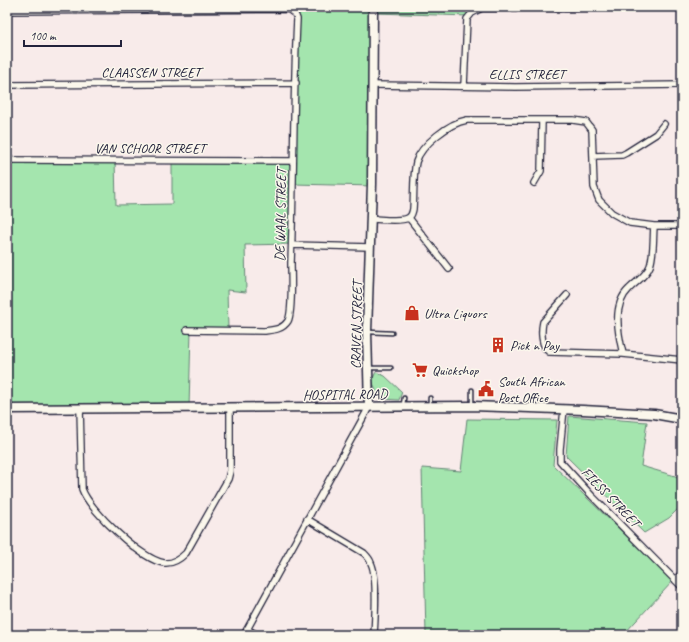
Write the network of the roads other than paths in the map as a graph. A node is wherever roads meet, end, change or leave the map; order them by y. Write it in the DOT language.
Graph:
graph roads {
  1 [pos="373,7"];
  2 [pos="580,7"];
  3 [pos="604,7"];
  4 [pos="637,7"];
  5 [pos="148,8"];
  6 [pos="7,11"];
  7 [pos="296,83"];
  8 [pos="7,85"];
  9 [pos="682,85"];
  10 [pos="373,86"];
  11 [pos="464,86"];
  12 [pos="542,120"];
  13 [pos="664,124"];
  14 [pos="593,156"];
  15 [pos="7,160"];
  16 [pos="293,161"];
  17 [pos="534,183"];
  18 [pos="408,218"];
  19 [pos="371,219"];
  20 [pos="654,226"];
  21 [pos="682,226"];
  22 [pos="292,245"];
  23 [pos="370,247"];
  24 [pos="449,269"];
  25 [pos="567,295"];
  26 [pos="187,330"];
  27 [pos="367,332"];
  28 [pos="392,333"];
  29 [pos="623,354"];
  30 [pos="682,360"];
  31 [pos="368,368"];
  32 [pos="391,368"];
  33 [pos="472,390"];
  34 [pos="472,406"];
  35 [pos="369,407"];
  36 [pos="80,408"];
  37 [pos="230,408"];
  38 [pos="7,409"];
  39 [pos="564,409"];
  40 [pos="682,419"];
  41 [pos="307,519"];
  42 [pos="682,573"];
  43 [pos="675,580"];
  44 [pos="682,587"];
  45 [pos="247,629"];
  46 [pos="244,635"];
  47 [pos="257,635"];
  48 [pos="374,635"];
  1 -- 10 [label="main road, CRAVEN STREET"];
  2 -- 11 [label="street"];
  3 -- 4 [label="street"];
  5 -- 6 [label="street"];
  5 -- 7 [label="street, DE WAAL STREET"];
  7 -- 8 [label="street, CLAASSEN STREET"];
  7 -- 16 [label="street, DE WAAL STREET"];
  9 -- 11 [label="street, ELLIS STREET"];
  10 -- 11 [label="street, ELLIS STREET"];
  10 -- 19 [label="main road, CRAVEN STREET"];
  12 -- 14 [label="street"];
  12 -- 17 [label="street"];
  12 -- 18 [label="street"];
  13 -- 14 [label="street"];
  14 -- 20 [label="street"];
  15 -- 16 [label="street, VAN SCHOOR STREET"];
  16 -- 22 [label="street, DE WAAL STREET"];
  18 -- 19 [label="street"];
  18 -- 24 [label="street"];
  19 -- 23 [label="main road, CRAVEN STREET"];
  20 -- 21 [label="street"];
  20 -- 29 [label="street"];
  22 -- 23 [label="street"];
  22 -- 26 [label="street, DE WAAL STREET"];
  23 -- 27 [label="main road, CRAVEN STREET"];
  25 -- 29 [label="street"];
  27 -- 28 [label="lane"];
  27 -- 31 [label="main road, CRAVEN STREET"];
  29 -- 30 [label="street"];
  31 -- 32 [label="lane"];
  31 -- 35 [label="main road, CRAVEN STREET"];
  33 -- 34 [label="lane"];
  34 -- 35 [label="main road, HOSPITAL ROAD"];
  34 -- 39 [label="main road, HOSPITAL ROAD"];
  35 -- 37 [label="main road, HOSPITAL ROAD"];
  35 -- 41 [label="street, CRAVEN STREET"];
  36 -- 37 [label="main road, HOSPITAL ROAD"];
  36 -- 37 [label="street"];
  36 -- 38 [label="main road, HOSPITAL ROAD"];
  39 -- 40 [label="main road, HOSPITAL ROAD"];
  39 -- 43 [label="street, FIESS STREET"];
  41 -- 45 [label="street, CRAVEN STREET"];
  41 -- 48 [label="street"];
  42 -- 43 [label="street"];
  43 -- 44 [label="street, FIESS STREET"];
  45 -- 46 [label="street, CRAVEN STREET"];
  45 -- 47 [label="street"];
}
